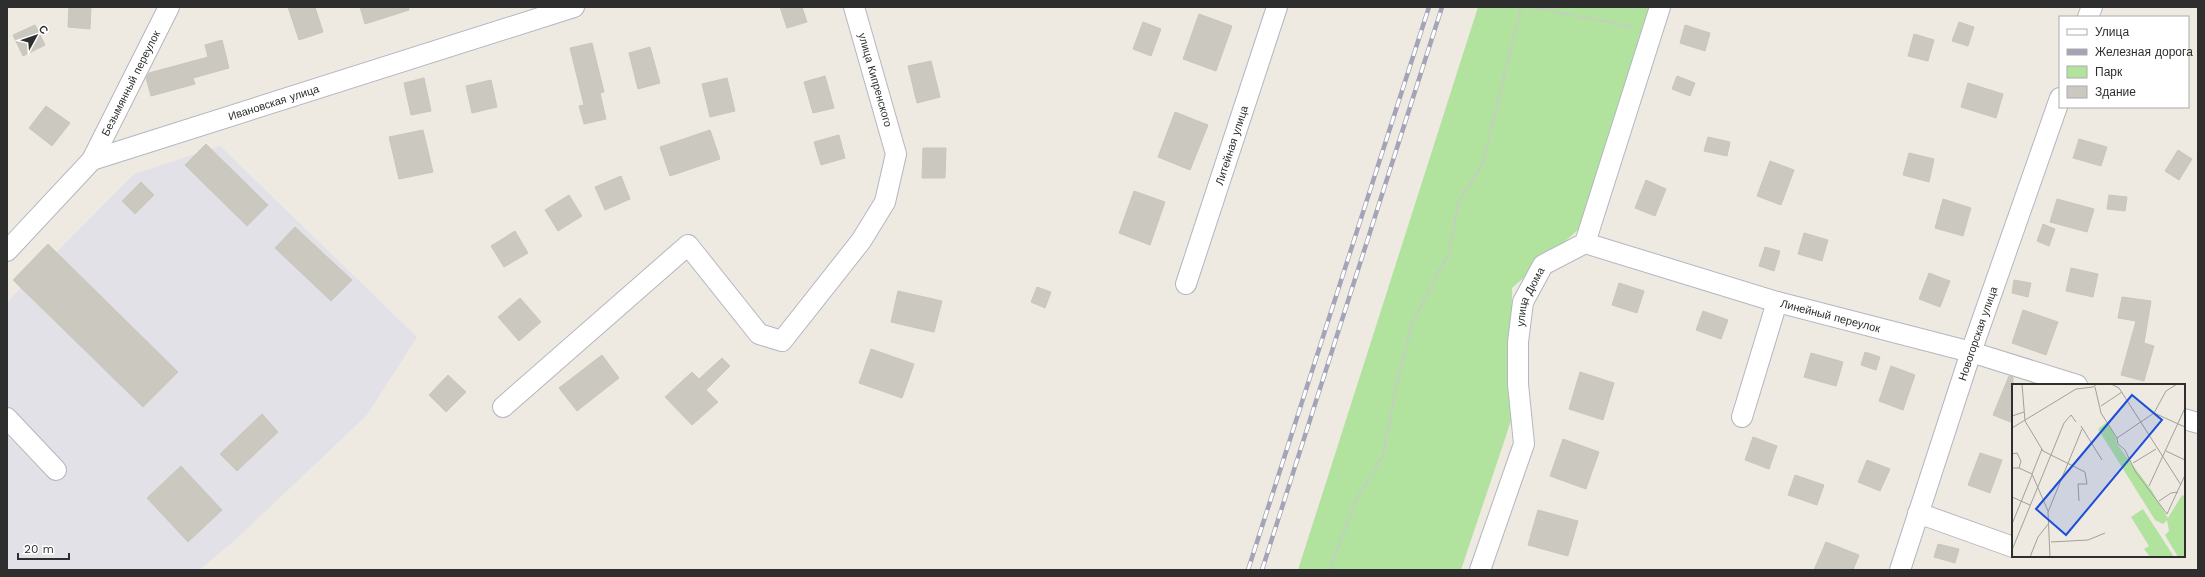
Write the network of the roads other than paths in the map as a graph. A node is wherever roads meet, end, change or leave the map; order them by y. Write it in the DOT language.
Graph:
graph roads {
  1 [pos="169,7"];
  2 [pos="574,7"];
  3 [pos="854,7"];
  4 [pos="1277,7"];
  5 [pos="1660,7"];
  6 [pos="2059,101"];
  7 [pos="92,160"];
  8 [pos="1585,243"];
  9 [pos="7,251"];
  10 [pos="1186,284"];
  11 [pos="1777,302"];
  12 [pos="1971,352"];
  13 [pos="2074,384"];
  14 [pos="503,407"];
  15 [pos="1742,417"];
  16 [pos="7,418"];
  17 [pos="2185,419"];
  18 [pos="2198,423"];
  19 [pos="56,470"];
  20 [pos="1918,513"];
  21 [pos="2012,547"];
  22 [pos="1480,570"];
  23 [pos="1900,570"];
  1 -- 7 [label="street, Безымянный переулок"];
  2 -- 7 [label="street, Ивановская улица"];
  3 -- 14 [label="street, улица Кипренского"];
  4 -- 10 [label="street, Литейная улица"];
  5 -- 8 [label="street"];
  6 -- 12 [label="street, Новогорская улица"];
  7 -- 9 [label="street, Ивановская улица"];
  8 -- 11 [label="street, Линейный переулок"];
  8 -- 22 [label="street, улица Дюма"];
  11 -- 12 [label="street, Линейный переулок"];
  11 -- 15 [label="street"];
  12 -- 13 [label="street, Линейный переулок"];
  12 -- 20 [label="street, Новогорская улица"];
  16 -- 19 [label="street"];
  17 -- 18 [label="street"];
  20 -- 21 [label="street"];
  20 -- 23 [label="street, Новогорская улица"];
}
